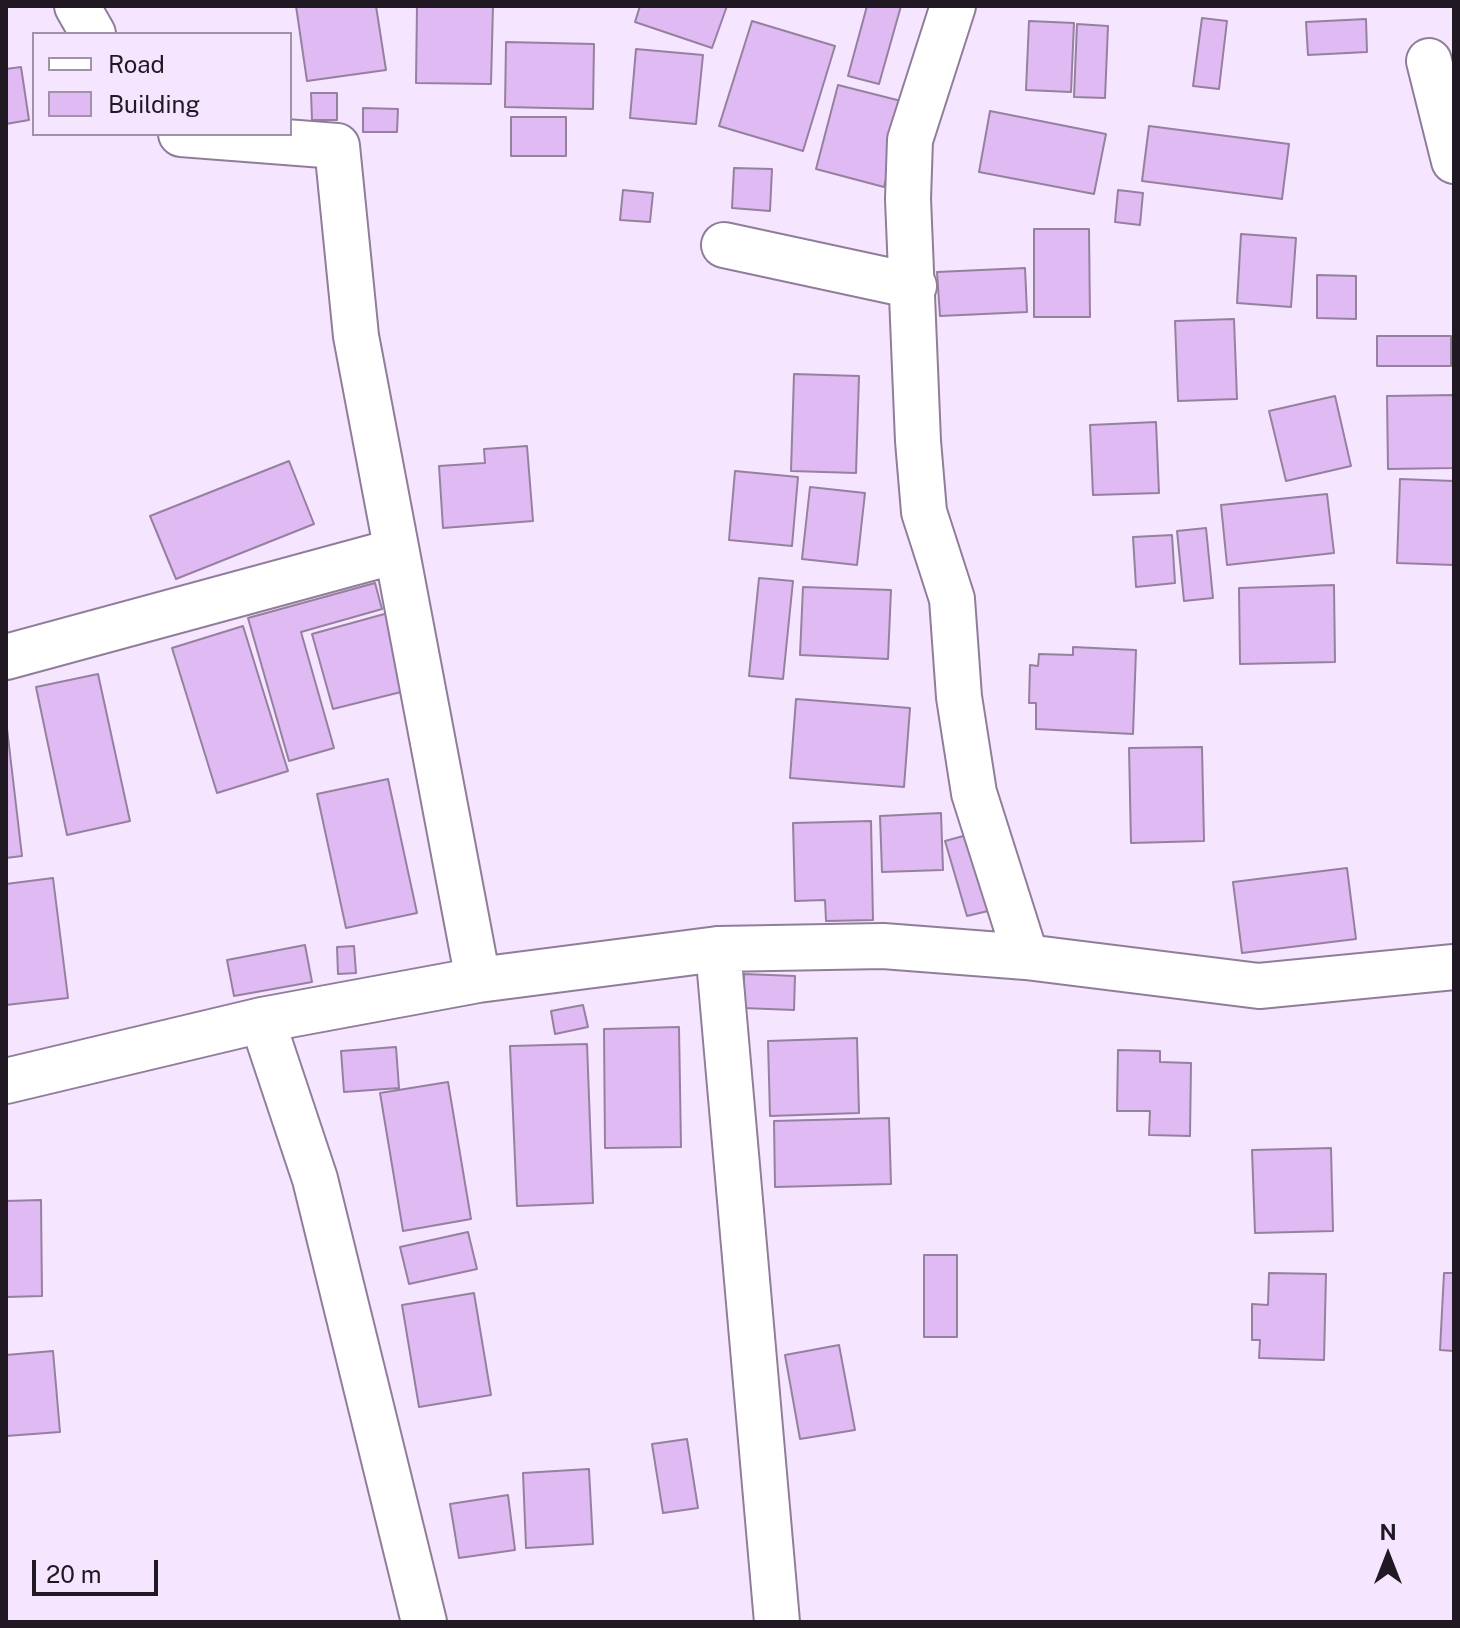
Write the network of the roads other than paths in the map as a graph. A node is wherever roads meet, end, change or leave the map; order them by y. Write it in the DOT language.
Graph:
graph roads {
  1 [pos="77,6"];
  2 [pos="953,6"];
  3 [pos="92,32"];
  4 [pos="1429,61"];
  5 [pos="207,136"];
  6 [pos="1454,161"];
  7 [pos="724,245"];
  8 [pos="914,286"];
  9 [pos="396,551"];
  10 [pos="6,657"];
  11 [pos="718,949"];
  12 [pos="1026,957"];
  13 [pos="1454,967"];
  14 [pos="478,980"];
  15 [pos="262,1020"];
  16 [pos="6,1081"];
  17 [pos="424,1622"];
  18 [pos="777,1622"];
  1 -- 3 [label="street"];
  2 -- 8 [label="street"];
  4 -- 6 [label="street"];
  5 -- 9 [label="street"];
  7 -- 8 [label="street"];
  8 -- 12 [label="street"];
  9 -- 10 [label="street"];
  9 -- 14 [label="street"];
  11 -- 12 [label="street"];
  11 -- 14 [label="street"];
  11 -- 18 [label="street"];
  12 -- 13 [label="street"];
  14 -- 15 [label="street"];
  15 -- 16 [label="street"];
  15 -- 17 [label="street"];
}
